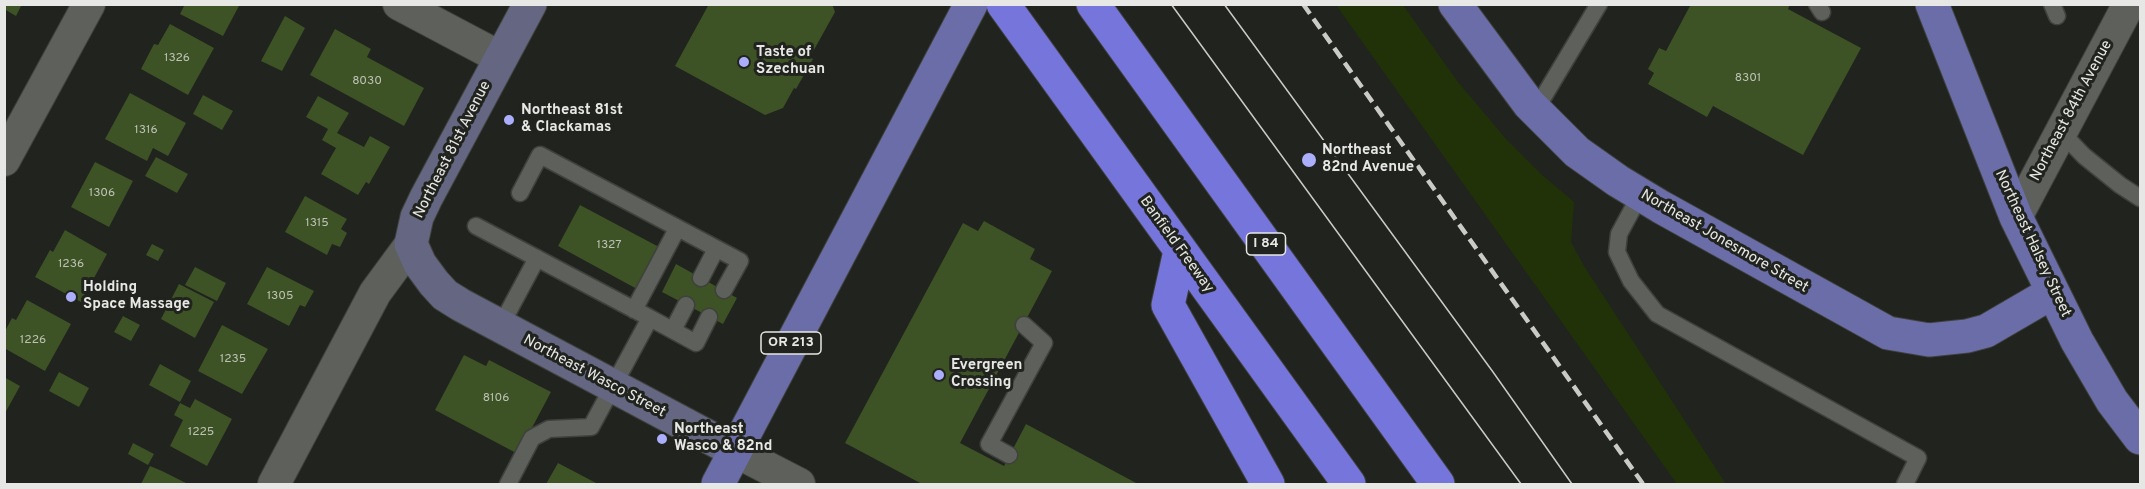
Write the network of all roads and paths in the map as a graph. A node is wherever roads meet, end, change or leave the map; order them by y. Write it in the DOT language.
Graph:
graph roads {
  1 [pos="89,4"];
  2 [pos="399,4"];
  3 [pos="530,4"];
  4 [pos="1003,4"];
  5 [pos="1093,4"];
  6 [pos="1455,4"];
  7 [pos="1599,4"];
  8 [pos="1932,4"];
  9 [pos="2129,4"];
  10 [pos="965,16"];
  11 [pos="501,58"];
  12 [pos="1535,111"];
  13 [pos="2060,131"];
  14 [pos="4,160"];
  15 [pos="520,193"];
  16 [pos="1640,195"];
  17 [pos="2140,198"];
  18 [pos="2016,217"];
  19 [pos="476,226"];
  20 [pos="677,229"];
  21 [pos="411,244"];
  22 [pos="716,249"];
  23 [pos="1180,251"];
  24 [pos="537,258"];
  25 [pos="701,278"];
  26 [pos="724,290"];
  27 [pos="2053,292"];
  28 [pos="686,305"];
  29 [pos="634,310"];
  30 [pos="710,317"];
  31 [pos="650,318"];
  32 [pos="1024,325"];
  33 [pos="500,327"];
  34 [pos="673,330"];
  35 [pos="614,387"];
  36 [pos="2140,438"];
  37 [pos="735,451"];
  38 [pos="1009,455"];
  39 [pos="273,484"];
  40 [pos="508,484"];
  41 [pos="718,484"];
  42 [pos="799,484"];
  43 [pos="1268,484"];
  44 [pos="1349,484"];
  45 [pos="1438,484"];
  46 [pos="1905,484"];
  1 -- 14 [label="street"];
  2 -- 11 [label="street"];
  3 -- 11 [label="main road, Northeast 81st Avenue"];
  4 -- 23 [label="highway, Banfield Freeway"];
  5 -- 45 [label="highway, I 84"];
  6 -- 12 [label="main road, Northeast Jonesmore Street"];
  7 -- 12 [label="lane"];
  8 -- 18 [label="main road, Northeast Halsey Street"];
  9 -- 13 [label="street, Northeast 84th Avenue"];
  10 -- 37 [label="main road, OR 213"];
  11 -- 21 [label="main road, Northeast 81st Avenue"];
  12 -- 16 [label="main road, Northeast Jonesmore Street"];
  13 -- 17 [label="lane"];
  13 -- 18 [label="street, Northeast 84th Avenue"];
  15 -- 20 [label="lane"];
  16 -- 27 [label="main road, Northeast Jonesmore Street"];
  16 -- 46 [label="lane"];
  18 -- 27 [label="main road, Northeast Halsey Street"];
  19 -- 24 [label="lane"];
  20 -- 22 [label="lane"];
  20 -- 29 [label="lane"];
  21 -- 33 [label="main road, Northeast Wasco Street"];
  21 -- 39 [label="street, Northeast 81st Avenue"];
  22 -- 25 [label="lane"];
  22 -- 26 [label="lane"];
  23 -- 43 [label="highway"];
  23 -- 44 [label="highway, Banfield Freeway"];
  24 -- 29 [label="lane"];
  24 -- 33 [label="lane"];
  27 -- 36 [label="main road, Northeast Halsey Street"];
  28 -- 34 [label="lane"];
  29 -- 31 [label="lane"];
  30 -- 34 [label="lane"];
  31 -- 34 [label="lane"];
  31 -- 35 [label="lane"];
  32 -- 38 [label="lane"];
  33 -- 35 [label="main road, Northeast Wasco Street"];
  35 -- 37 [label="main road, Northeast Wasco Street"];
  35 -- 40 [label="lane"];
  37 -- 41 [label="main road, OR 213"];
  37 -- 42 [label="street, Northeast Wasco Street"];
}
